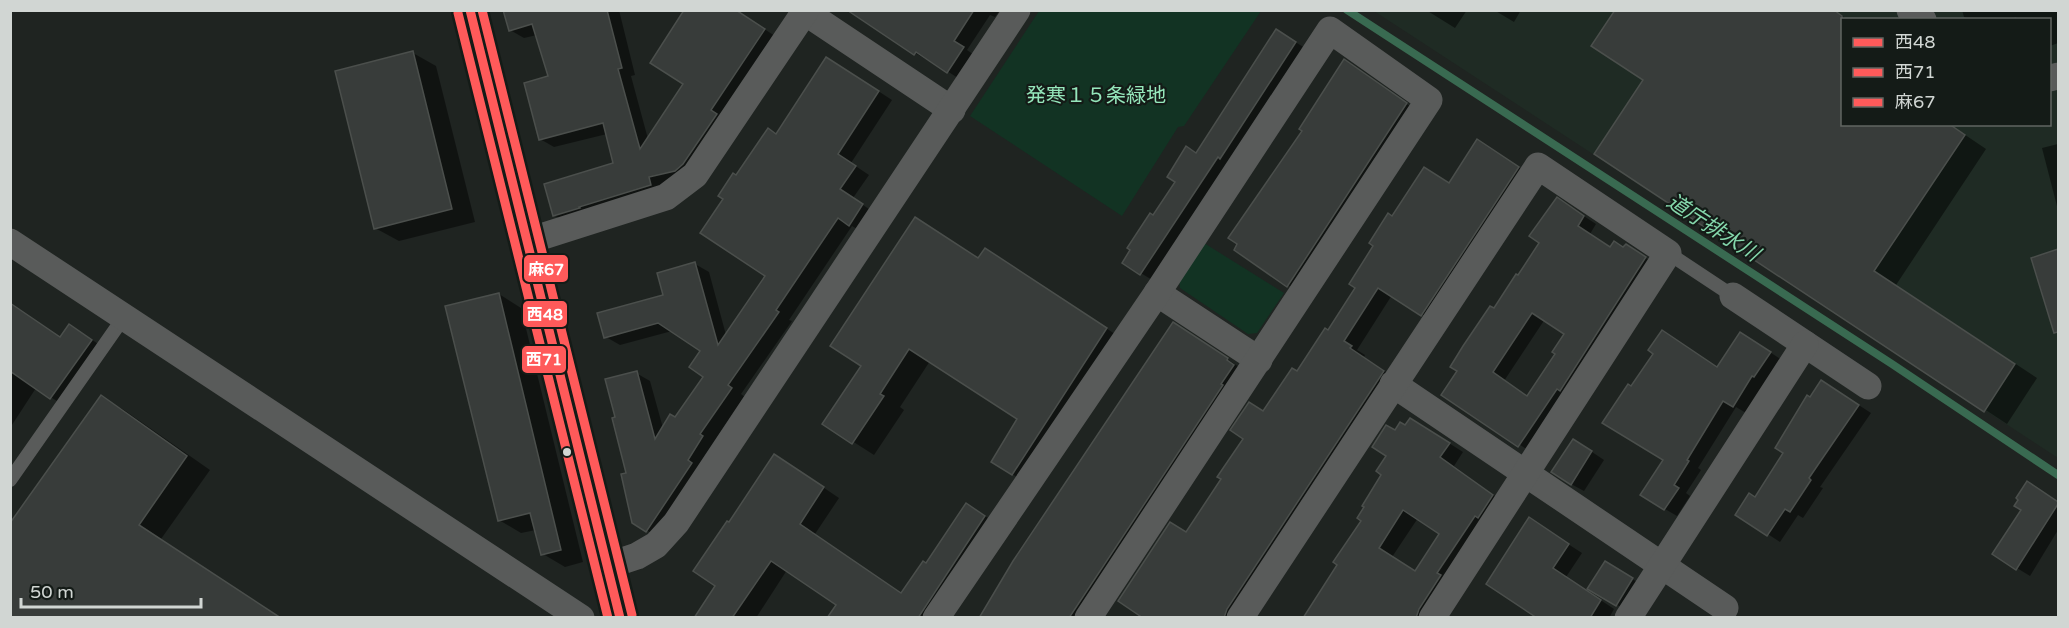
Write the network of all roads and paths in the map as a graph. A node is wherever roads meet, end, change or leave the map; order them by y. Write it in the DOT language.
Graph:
graph roads {
  1 [pos="470,10"];
  2 [pos="1017,10"];
  3 [pos="804,11"];
  4 [pos="952,110"];
  5 [pos="528,241"];
  6 [pos="13,248"];
  7 [pos="1668,253"];
  8 [pos="1157,292"];
  9 [pos="1733,296"];
  10 [pos="124,317"];
  11 [pos="1805,344"];
  12 [pos="1259,360"];
  13 [pos="1394,384"];
  14 [pos="1868,386"];
  15 [pos="1525,473"];
  16 [pos="10,480"];
  17 [pos="1662,565"];
  18 [pos="607,566"];
  19 [pos="1725,608"];
  20 [pos="581,618"];
  21 [pos="620,618"];
  22 [pos="936,618"];
  23 [pos="1088,618"];
  24 [pos="1240,618"];
  25 [pos="1432,618"];
  26 [pos="1628,618"];
  1 -- 5 [label="street"];
  2 -- 4 [label="street"];
  3 -- 4 [label="street"];
  3 -- 5 [label="street"];
  4 -- 18 [label="street"];
  5 -- 18 [label="street"];
  6 -- 10 [label="street"];
  7 -- 9 [label="lane"];
  7 -- 13 [label="street"];
  7 -- 15 [label="street"];
  8 -- 12 [label="street"];
  8 -- 12 [label="street"];
  8 -- 22 [label="street"];
  9 -- 11 [label="street"];
  10 -- 16 [label="lane"];
  10 -- 20 [label="street"];
  11 -- 14 [label="street"];
  11 -- 17 [label="street"];
  12 -- 23 [label="street"];
  13 -- 15 [label="street"];
  13 -- 24 [label="street"];
  15 -- 17 [label="street"];
  15 -- 25 [label="street"];
  17 -- 19 [label="street"];
  17 -- 26 [label="street"];
  18 -- 21 [label="street"];
}
